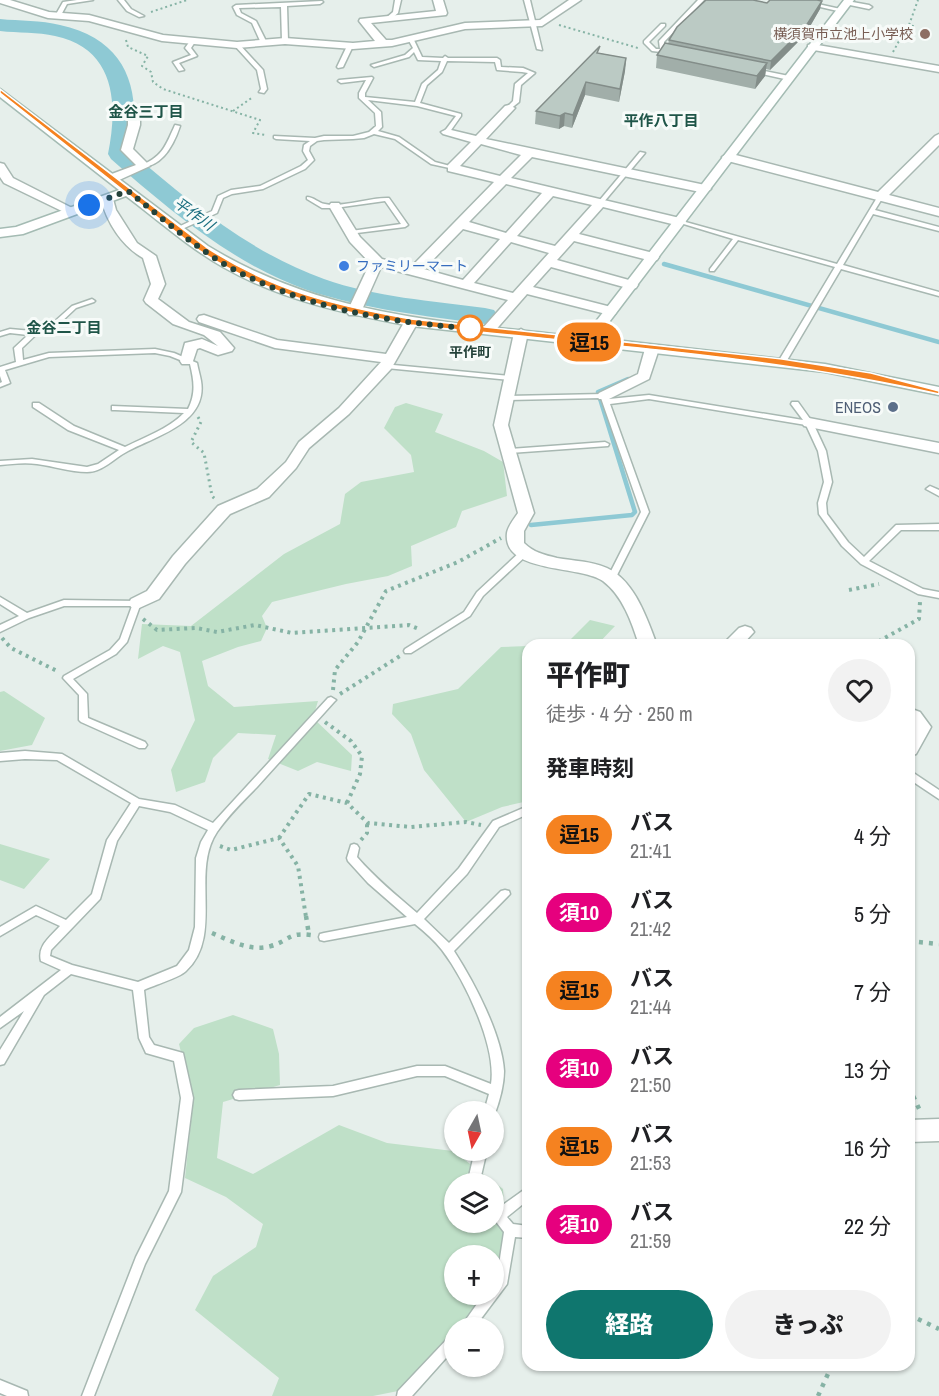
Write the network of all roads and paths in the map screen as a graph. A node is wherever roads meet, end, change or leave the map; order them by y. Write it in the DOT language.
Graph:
graph roads {
  1 [pos="0,0"];
  2 [pos="87,0"];
  3 [pos="121,0"];
  4 [pos="398,0"];
  5 [pos="438,0"];
  6 [pos="527,0"];
  7 [pos="576,0"];
  8 [pos="701,0"];
  9 [pos="793,0"];
  10 [pos="918,0"];
  11 [pos="296,2"];
  12 [pos="320,3"];
  13 [pos="846,4"];
  14 [pos="285,5"];
  15 [pos="869,7"];
  16 [pos="58,16"];
  17 [pos="141,16"];
  18 [pos="388,19"];
  19 [pos="538,24"];
  20 [pos="663,25"];
  21 [pos="117,27"];
  22 [pos="285,41"];
  23 [pos="192,42"];
  24 [pos="264,43"];
  25 [pos="413,43"];
  26 [pos="383,44"];
  27 [pos="237,45"];
  28 [pos="350,46"];
  29 [pos="812,47"];
  30 [pos="540,50"];
  31 [pos="654,50"];
  32 [pos="663,51"];
  33 [pos="675,54"];
  34 [pos="445,58"];
  35 [pos="889,60"];
  36 [pos="374,65"];
  37 [pos="340,67"];
  38 [pos="744,69"];
  39 [pos="939,69"];
  40 [pos="181,70"];
  41 [pos="789,78"];
  42 [pos="341,81"];
  43 [pos="0,92"];
  44 [pos="262,92"];
  45 [pos="363,98"];
  46 [pos="417,104"];
  47 [pos="508,108"];
  48 [pos="232,111"];
  49 [pos="135,112"];
  50 [pos="177,126"];
  51 [pos="375,132"];
  52 [pos="447,132"];
  53 [pos="276,137"];
  54 [pos="939,138"];
  55 [pos="313,139"];
  56 [pos="479,140"];
  57 [pos="529,153"];
  58 [pos="642,153"];
  59 [pos="728,157"];
  60 [pos="144,166"];
  61 [pos="0,168"];
  62 [pos="452,168"];
  63 [pos="627,171"];
  64 [pos="299,174"];
  65 [pos="112,178"];
  66 [pos="504,179"];
  67 [pos="271,183"];
  68 [pos="705,189"];
  69 [pos="550,190"];
  70 [pos="128,191"];
  71 [pos="880,197"];
  72 [pos="309,198"];
  73 [pos="107,199"];
  74 [pos="601,202"];
  75 [pos="335,206"];
  76 [pos="72,211"];
  77 [pos="871,211"];
  78 [pos="939,212"];
  79 [pos="680,222"];
  80 [pos="460,225"];
  81 [pos="178,229"];
  82 [pos="939,229"];
  83 [pos="0,232"];
  84 [pos="351,232"];
  85 [pos="570,236"];
  86 [pos="737,237"];
  87 [pos="509,238"];
  88 [pos="553,257"];
  89 [pos="652,257"];
  90 [pos="377,262"];
  91 [pos="839,266"];
  92 [pos="712,270"];
  93 [pos="415,271"];
  94 [pos="466,284"];
  95 [pos="631,285"];
  96 [pos="521,293"];
  97 [pos="939,294"];
  98 [pos="92,301"];
  99 [pos="165,307"];
  100 [pos="610,311"];
  101 [pos="354,312"];
  102 [pos="411,322"];
  103 [pos="488,330"];
  104 [pos="32,333"];
  105 [pos="521,333"];
  106 [pos="0,334"];
  107 [pos="587,342"];
  108 [pos="652,349"];
  109 [pos="187,361"];
  110 [pos="387,362"];
  111 [pos="782,362"];
  112 [pos="20,363"];
  113 [pos="510,378"];
  114 [pos="0,386"];
  115 [pos="939,391"];
  116 [pos="506,398"];
  117 [pos="605,399"];
  118 [pos="795,404"];
  119 [pos="36,405"];
  120 [pos="115,408"];
  121 [pos="191,411"];
  122 [pos="809,423"];
  123 [pos="604,444"];
  124 [pos="939,448"];
  125 [pos="124,450"];
  126 [pos="510,451"];
  127 [pos="0,463"];
  128 [pos="930,489"];
  129 [pos="939,493"];
  130 [pos="224,510"];
  131 [pos="939,527"];
  132 [pos="515,534"];
  133 [pos="524,553"];
  134 [pos="864,562"];
  135 [pos="611,579"];
  136 [pos="900,580"];
  137 [pos="849,590"];
  138 [pos="921,592"];
  139 [pos="939,595"];
  140 [pos="0,600"];
  141 [pos="137,603"];
  142 [pos="26,616"];
  143 [pos="366,628"];
  144 [pos="0,629"];
  145 [pos="745,632"];
  146 [pos="0,635"];
  147 [pos="429,637"];
  148 [pos="646,639"];
  149 [pos="737,639"];
  150 [pos="883,639"];
  151 [pos="408,651"];
  152 [pos="67,678"];
  153 [pos="332,700"];
  154 [pos="317,717"];
  155 [pos="915,718"];
  156 [pos="915,739"];
  157 [pos="142,746"];
  158 [pos="0,758"];
  159 [pos="915,778"];
  160 [pos="939,795"];
  161 [pos="137,802"];
  162 [pos="347,803"];
  163 [pos="522,813"];
  164 [pos="368,823"];
  165 [pos="214,828"];
  166 [pos="494,828"];
  167 [pos="279,838"];
  168 [pos="206,842"];
  169 [pos="354,848"];
  170 [pos="505,894"];
  171 [pos="418,919"];
  172 [pos="68,925"];
  173 [pos="200,927"];
  174 [pos="0,932"];
  175 [pos="309,935"];
  176 [pos="324,937"];
  177 [pos="915,942"];
  178 [pos="939,944"];
  179 [pos="449,951"];
  180 [pos="70,969"];
  181 [pos="138,987"];
  182 [pos="40,993"];
  183 [pos="0,1023"];
  184 [pos="0,1060"];
  185 [pos="494,1091"];
  186 [pos="238,1095"];
  187 [pos="492,1101"];
  188 [pos="939,1130"];
  189 [pos="915,1131"];
  190 [pos="522,1197"];
  191 [pos="504,1208"];
  192 [pos="504,1223"];
  193 [pos="510,1230"];
  194 [pos="522,1231"];
  195 [pos="504,1273"];
  196 [pos="484,1305"];
  197 [pos="474,1317"];
  198 [pos="918,1319"];
  199 [pos="939,1329"];
  200 [pos="444,1351"];
  201 [pos="829,1371"];
  202 [pos="0,1386"];
  203 [pos="22,1396"];
  204 [pos="88,1396"];
  205 [pos="403,1396"];
  206 [pos="818,1396"];
  1 -- 16 [label="street"];
  2 -- 16 [label="lane"];
  3 -- 17 [label="lane"];
  4 -- 18 [label="lane"];
  5 -- 18 [label="street"];
  6 -- 19 [label="lane"];
  7 -- 19 [label="street"];
  8 -- 32 [label="lane"];
  9 -- 13 [label="lane"];
  10 -- 35 [label="path"];
  11 -- 12 [label="lane"];
  11 -- 14 [label="lane"];
  13 -- 15 [label="lane"];
  13 -- 29 [label="street"];
  14 -- 22 [label="lane"];
  14 -- 24 [label="lane"];
  16 -- 21 [label="street"];
  18 -- 26 [label="street"];
  19 -- 25 [label="street"];
  19 -- 30 [label="lane"];
  19 -- 31 [label="path"];
  20 -- 31 [label="lane"];
  21 -- 23 [label="street"];
  21 -- 48 [label="path"];
  22 -- 24 [label="street"];
  22 -- 28 [label="street"];
  23 -- 27 [label="street"];
  23 -- 40 [label="lane"];
  24 -- 27 [label="street"];
  25 -- 26 [label="street"];
  25 -- 34 [label="lane"];
  25 -- 36 [label="lane"];
  26 -- 28 [label="street"];
  27 -- 44 [label="lane"];
  28 -- 37 [label="lane"];
  29 -- 35 [label="street"];
  29 -- 41 [label="street"];
  31 -- 32 [label="lane"];
  32 -- 33 [label="lane"];
  34 -- 46 [label="lane"];
  34 -- 47 [label="lane"];
  35 -- 39 [label="street"];
  38 -- 41 [label="lane"];
  41 -- 59 [label="street"];
  42 -- 45 [label="lane"];
  43 -- 65 [label="street"];
  44 -- 48 [label="path"];
  45 -- 46 [label="lane"];
  45 -- 51 [label="lane"];
  46 -- 52 [label="lane"];
  47 -- 56 [label="street"];
  48 -- 53 [label="path"];
  49 -- 60 [label="street"];
  50 -- 60 [label="lane"];
  51 -- 55 [label="lane"];
  51 -- 62 [label="lane"];
  52 -- 56 [label="street"];
  53 -- 55 [label="lane"];
  54 -- 71 [label="street"];
  55 -- 67 [label="lane"];
  56 -- 57 [label="street"];
  56 -- 62 [label="street"];
  57 -- 63 [label="street"];
  57 -- 66 [label="street"];
  58 -- 63 [label="lane"];
  59 -- 68 [label="street"];
  59 -- 71 [label="street"];
  60 -- 65 [label="street"];
  61 -- 76 [label="street"];
  62 -- 66 [label="street"];
  63 -- 68 [label="street"];
  63 -- 74 [label="lane"];
  64 -- 67 [label="lane"];
  65 -- 70 [label="street"];
  66 -- 69 [label="street"];
  66 -- 80 [label="street"];
  67 -- 81 [label="lane"];
  68 -- 79 [label="street"];
  69 -- 74 [label="street"];
  69 -- 87 [label="street"];
  70 -- 73 [label="street"];
  70 -- 81 [label="street"];
  71 -- 77 [label="lane"];
  71 -- 78 [label="street"];
  72 -- 75 [label="lane"];
  73 -- 76 [label="street"];
  73 -- 99 [label="street"];
  74 -- 79 [label="street"];
  74 -- 85 [label="street"];
  75 -- 84 [label="street"];
  75 -- 84 [label="lane"];
  76 -- 83 [label="street"];
  77 -- 82 [label="lane"];
  77 -- 91 [label="lane"];
  79 -- 86 [label="lane"];
  79 -- 89 [label="street"];
  80 -- 87 [label="street"];
  80 -- 93 [label="street"];
  81 -- 101 [label="street"];
  84 -- 90 [label="street"];
  85 -- 88 [label="street"];
  85 -- 89 [label="street"];
  86 -- 91 [label="lane"];
  86 -- 92 [label="lane"];
  87 -- 88 [label="street"];
  87 -- 94 [label="street"];
  88 -- 95 [label="street"];
  88 -- 96 [label="street"];
  89 -- 95 [label="street"];
  90 -- 93 [label="street"];
  90 -- 101 [label="street"];
  91 -- 97 [label="lane"];
  91 -- 111 [label="lane"];
  93 -- 94 [label="street"];
  94 -- 96 [label="street"];
  95 -- 100 [label="street"];
  96 -- 100 [label="street"];
  96 -- 103 [label="street"];
  98 -- 104 [label="lane"];
  99 -- 109 [label="street"];
  99 -- 110 [label="street"];
  100 -- 107 [label="street"];
  101 -- 102 [label="street"];
  102 -- 103 [label="street"];
  102 -- 110 [label="street"];
  103 -- 105 [label="street"];
  104 -- 106 [label="lane"];
  104 -- 112 [label="lane"];
  105 -- 107 [label="street"];
  105 -- 113 [label="street"];
  107 -- 108 [label="street"];
  108 -- 111 [label="street"];
  108 -- 117 [label="street"];
  109 -- 112 [label="lane"];
  109 -- 121 [label="lane"];
  110 -- 113 [label="lane"];
  110 -- 130 [label="street"];
  111 -- 115 [label="street"];
  112 -- 114 [label="lane"];
  113 -- 116 [label="street"];
  116 -- 117 [label="lane"];
  116 -- 126 [label="street"];
  117 -- 122 [label="lane"];
  117 -- 135 [label="lane"];
  118 -- 122 [label="lane"];
  119 -- 125 [label="lane"];
  120 -- 121 [label="lane"];
  121 -- 125 [label="lane"];
  121 -- 130 [label="path"];
  122 -- 124 [label="street"];
  122 -- 134 [label="lane"];
  123 -- 126 [label="lane"];
  125 -- 127 [label="lane"];
  126 -- 132 [label="street"];
  128 -- 129 [label="lane"];
  130 -- 141 [label="street"];
  131 -- 134 [label="lane"];
  132 -- 133 [label="street"];
  132 -- 143 [label="path"];
  133 -- 135 [label="street"];
  133 -- 147 [label="lane"];
  134 -- 136 [label="lane"];
  135 -- 148 [label="street"];
  136 -- 137 [label="path"];
  136 -- 138 [label="lane"];
  138 -- 139 [label="lane"];
  138 -- 150 [label="path"];
  140 -- 142 [label="lane"];
  141 -- 142 [label="lane"];
  141 -- 143 [label="path"];
  141 -- 152 [label="lane"];
  142 -- 144 [label="lane"];
  143 -- 147 [label="path"];
  143 -- 153 [label="path"];
  145 -- 149 [label="street"];
  146 -- 152 [label="path"];
  147 -- 151 [label="lane"];
  151 -- 153 [label="path"];
  152 -- 157 [label="lane"];
  153 -- 154 [label="lane"];
  154 -- 162 [label="path"];
  154 -- 165 [label="lane"];
  155 -- 156 [label="street"];
  158 -- 161 [label="lane"];
  159 -- 160 [label="lane"];
  161 -- 165 [label="lane"];
  161 -- 172 [label="lane"];
  162 -- 164 [label="path"];
  162 -- 167 [label="path"];
  163 -- 166 [label="lane"];
  164 -- 166 [label="path"];
  164 -- 169 [label="path"];
  165 -- 168 [label="lane"];
  166 -- 171 [label="lane"];
  167 -- 168 [label="path"];
  167 -- 175 [label="path"];
  168 -- 173 [label="lane"];
  169 -- 171 [label="lane"];
  170 -- 179 [label="lane"];
  171 -- 176 [label="lane"];
  171 -- 179 [label="lane"];
  172 -- 174 [label="lane"];
  172 -- 180 [label="lane"];
  173 -- 175 [label="path"];
  173 -- 181 [label="lane"];
  175 -- 176 [label="path"];
  177 -- 178 [label="path"];
  179 -- 185 [label="lane"];
  180 -- 181 [label="lane"];
  180 -- 182 [label="lane"];
  181 -- 204 [label="lane"];
  182 -- 183 [label="lane"];
  182 -- 184 [label="lane"];
  185 -- 186 [label="lane"];
  185 -- 187 [label="lane"];
  188 -- 189 [label="street"];
  190 -- 191 [label="lane"];
  192 -- 193 [label="lane"];
  193 -- 194 [label="lane"];
  193 -- 195 [label="lane"];
  196 -- 197 [label="lane"];
  198 -- 199 [label="path"];
  200 -- 205 [label="lane"];
  201 -- 206 [label="path"];
  202 -- 203 [label="lane"];
}
